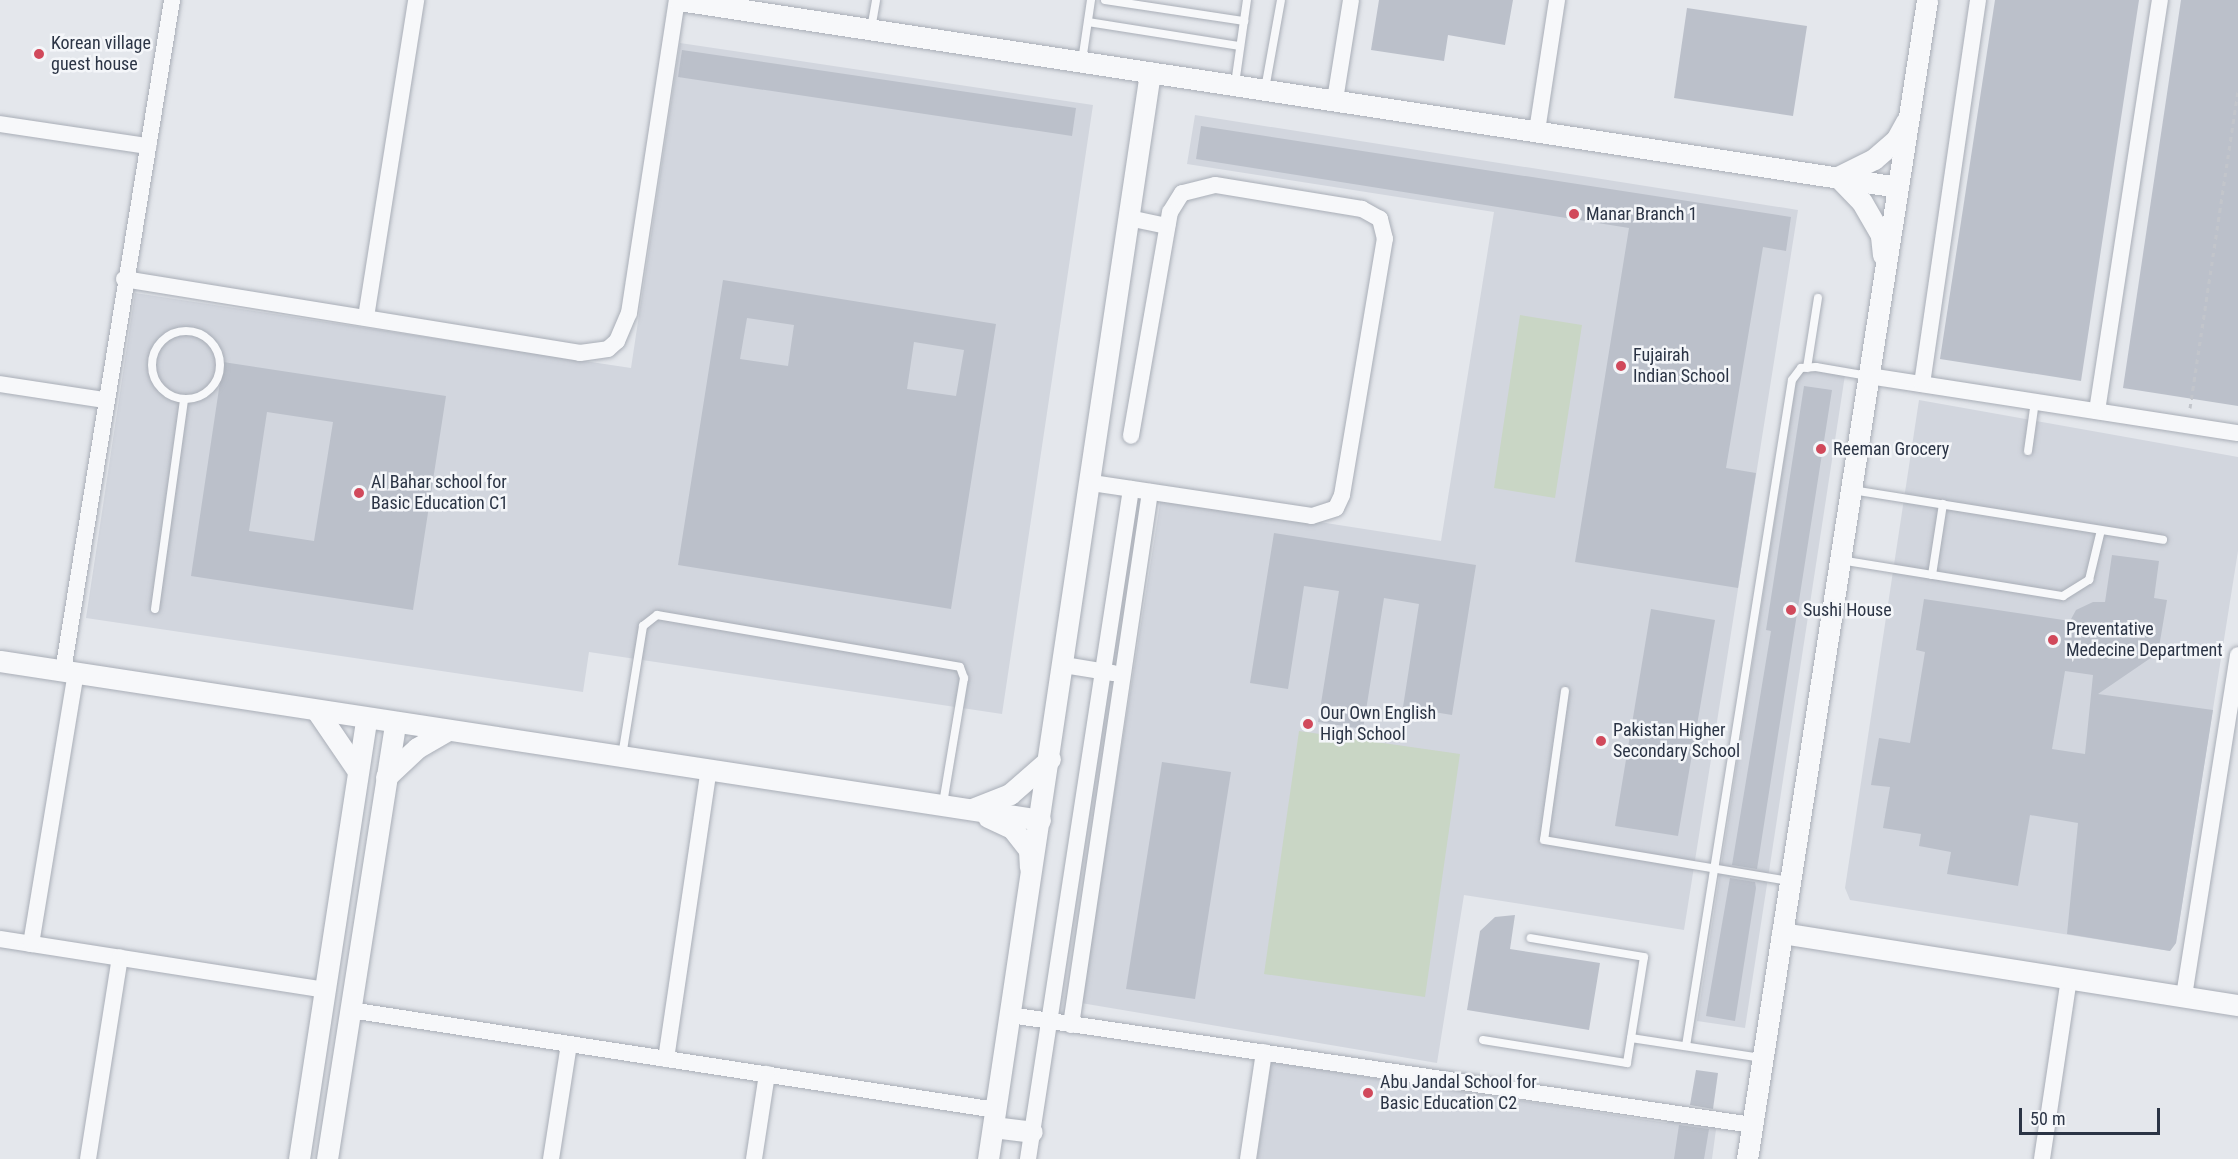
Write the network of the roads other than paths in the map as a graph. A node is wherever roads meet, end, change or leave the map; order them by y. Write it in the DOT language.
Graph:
graph roads {
  1 [pos="172,0"];
  2 [pos="416,0"];
  3 [pos="678,0"];
  4 [pos="876,0"];
  5 [pos="1091,0"];
  6 [pos="1105,0"];
  7 [pos="1247,0"];
  8 [pos="1281,0"];
  9 [pos="1351,0"];
  10 [pos="1557,0"];
  11 [pos="1927,0"];
  12 [pos="1978,0"];
  13 [pos="2160,0"];
  14 [pos="1244,21"];
  15 [pos="1088,22"];
  16 [pos="872,30"];
  17 [pos="1240,46"];
  18 [pos="1082,61"];
  19 [pos="1150,72"];
  20 [pos="1234,85"];
  21 [pos="1265,89"];
  22 [pos="1335,100"];
  23 [pos="1909,116"];
  24 [pos="0,124"];
  25 [pos="1537,131"];
  26 [pos="148,146"];
  27 [pos="1838,177"];
  28 [pos="1898,186"];
  29 [pos="1129,218"];
  30 [pos="1167,226"];
  31 [pos="1885,270"];
  32 [pos="124,279"];
  33 [pos="1818,298"];
  34 [pos="366,317"];
  35 [pos="1807,368"];
  36 [pos="1869,376"];
  37 [pos="0,384"];
  38 [pos="1922,384"];
  39 [pos="184,399"];
  40 [pos="104,400"];
  41 [pos="2035,401"];
  42 [pos="2097,411"];
  43 [pos="2238,433"];
  44 [pos="1131,436"];
  45 [pos="2028,451"];
  46 [pos="1092,483"];
  47 [pos="1131,489"];
  48 [pos="1851,490"];
  49 [pos="1150,492"];
  50 [pos="1943,504"];
  51 [pos="2101,530"];
  52 [pos="2163,540"];
  53 [pos="1840,560"];
  54 [pos="1932,575"];
  55 [pos="155,609"];
  56 [pos="2238,655"];
  57 [pos="0,661"];
  58 [pos="1064,666"];
  59 [pos="1103,671"];
  60 [pos="70,672"];
  61 [pos="1123,674"];
  62 [pos="1565,691"];
  63 [pos="317,711"];
  64 [pos="366,719"];
  65 [pos="395,723"];
  66 [pos="448,730"];
  67 [pos="622,756"];
  68 [pos="1050,759"];
  69 [pos="709,769"];
  70 [pos="358,771"];
  71 [pos="386,777"];
  72 [pos="943,805"];
  73 [pos="971,809"];
  74 [pos="1040,820"];
  75 [pos="1713,868"];
  76 [pos="1031,879"];
  77 [pos="1790,881"];
  78 [pos="1782,933"];
  79 [pos="1531,938"];
  80 [pos="0,939"];
  81 [pos="31,944"];
  82 [pos="120,958"];
  83 [pos="2069,978"];
  84 [pos="325,990"];
  85 [pos="2184,996"];
  86 [pos="2238,1005"];
  87 [pos="350,1010"];
  88 [pos="1010,1016"];
  89 [pos="1049,1022"];
  90 [pos="1071,1025"];
  91 [pos="1631,1038"];
  92 [pos="1483,1040"];
  93 [pos="569,1044"];
  94 [pos="1686,1046"];
  95 [pos="1264,1053"];
  96 [pos="1762,1058"];
  97 [pos="666,1059"];
  98 [pos="767,1074"];
  99 [pos="995,1118"];
  100 [pos="1752,1125"];
  101 [pos="1032,1132"];
  102 [pos="88,1159"];
  103 [pos="298,1159"];
  104 [pos="327,1159"];
  105 [pos="551,1159"];
  106 [pos="754,1159"];
  107 [pos="988,1159"];
  108 [pos="1028,1159"];
  109 [pos="1248,1159"];
  110 [pos="1748,1159"];
  111 [pos="2042,1159"];
  1 -- 26 [label="street"];
  2 -- 34 [label="street"];
  3 -- 16 [label="street"];
  3 -- 34 [label="street"];
  4 -- 16 [label="lane"];
  5 -- 15 [label="lane"];
  6 -- 14 [label="lane"];
  7 -- 14 [label="lane"];
  8 -- 21 [label="lane"];
  9 -- 22 [label="street"];
  10 -- 25 [label="street"];
  11 -- 23 [label="street"];
  12 -- 38 [label="street"];
  13 -- 42 [label="street"];
  14 -- 17 [label="lane"];
  15 -- 17 [label="lane"];
  15 -- 18 [label="lane"];
  16 -- 18 [label="street"];
  17 -- 20 [label="lane"];
  18 -- 19 [label="street"];
  19 -- 20 [label="street"];
  19 -- 29 [label="street"];
  20 -- 21 [label="street"];
  21 -- 22 [label="street"];
  22 -- 25 [label="street"];
  23 -- 27 [label="street"];
  23 -- 28 [label="street"];
  24 -- 26 [label="street"];
  25 -- 27 [label="street"];
  26 -- 32 [label="street"];
  27 -- 28 [label="street"];
  27 -- 31 [label="street"];
  28 -- 31 [label="street"];
  29 -- 30 [label="street"];
  29 -- 46 [label="street"];
  30 -- 44 [label="street"];
  30 -- 49 [label="street"];
  31 -- 36 [label="street"];
  32 -- 34 [label="street"];
  32 -- 40 [label="street"];
  33 -- 35 [label="lane"];
  35 -- 36 [label="lane"];
  35 -- 75 [label="lane"];
  36 -- 38 [label="street"];
  36 -- 48 [label="street"];
  37 -- 40 [label="street"];
  38 -- 41 [label="street"];
  39 -- 39 [label="lane"];
  39 -- 55 [label="lane"];
  40 -- 60 [label="street"];
  41 -- 42 [label="street"];
  41 -- 45 [label="lane"];
  42 -- 43 [label="street"];
  46 -- 47 [label="street"];
  46 -- 58 [label="street"];
  47 -- 49 [label="street"];
  47 -- 59 [label="street"];
  48 -- 50 [label="lane"];
  48 -- 53 [label="street"];
  49 -- 61 [label="street"];
  50 -- 51 [label="lane"];
  50 -- 54 [label="lane"];
  51 -- 52 [label="lane"];
  51 -- 54 [label="lane"];
  53 -- 54 [label="lane"];
  53 -- 77 [label="street"];
  56 -- 85 [label="street"];
  57 -- 60 [label="street"];
  58 -- 59 [label="street"];
  58 -- 68 [label="street"];
  59 -- 61 [label="street"];
  59 -- 89 [label="street"];
  60 -- 63 [label="street"];
  60 -- 81 [label="street"];
  61 -- 90 [label="street"];
  62 -- 75 [label="lane"];
  63 -- 64 [label="street"];
  63 -- 70 [label="street"];
  64 -- 65 [label="street"];
  64 -- 70 [label="street"];
  65 -- 66 [label="street"];
  65 -- 71 [label="street"];
  66 -- 67 [label="street"];
  66 -- 71 [label="street"];
  67 -- 69 [label="street"];
  67 -- 72 [label="lane"];
  68 -- 73 [label="street"];
  68 -- 74 [label="street"];
  69 -- 72 [label="street"];
  69 -- 97 [label="street"];
  70 -- 84 [label="street"];
  71 -- 87 [label="street"];
  72 -- 73 [label="street"];
  73 -- 74 [label="street"];
  73 -- 76 [label="street"];
  74 -- 76 [label="street"];
  75 -- 77 [label="lane"];
  75 -- 94 [label="lane"];
  76 -- 88 [label="street"];
  77 -- 78 [label="street"];
  78 -- 83 [label="street"];
  78 -- 96 [label="street"];
  79 -- 91 [label="lane"];
  80 -- 81 [label="street"];
  81 -- 82 [label="street"];
  82 -- 84 [label="street"];
  82 -- 102 [label="street"];
  83 -- 85 [label="street"];
  83 -- 111 [label="street"];
  84 -- 103 [label="street"];
  85 -- 86 [label="street"];
  87 -- 93 [label="street"];
  87 -- 104 [label="street"];
  88 -- 89 [label="street"];
  88 -- 99 [label="street"];
  89 -- 90 [label="street"];
  89 -- 101 [label="street"];
  90 -- 95 [label="street"];
  91 -- 92 [label="lane"];
  91 -- 94 [label="lane"];
  93 -- 97 [label="street"];
  93 -- 105 [label="street"];
  94 -- 96 [label="lane"];
  95 -- 100 [label="street"];
  95 -- 109 [label="street"];
  96 -- 100 [label="street"];
  97 -- 98 [label="street"];
  98 -- 99 [label="street"];
  98 -- 106 [label="street"];
  99 -- 101 [label="street"];
  99 -- 107 [label="street"];
  100 -- 110 [label="street"];
  101 -- 108 [label="street"];
}
